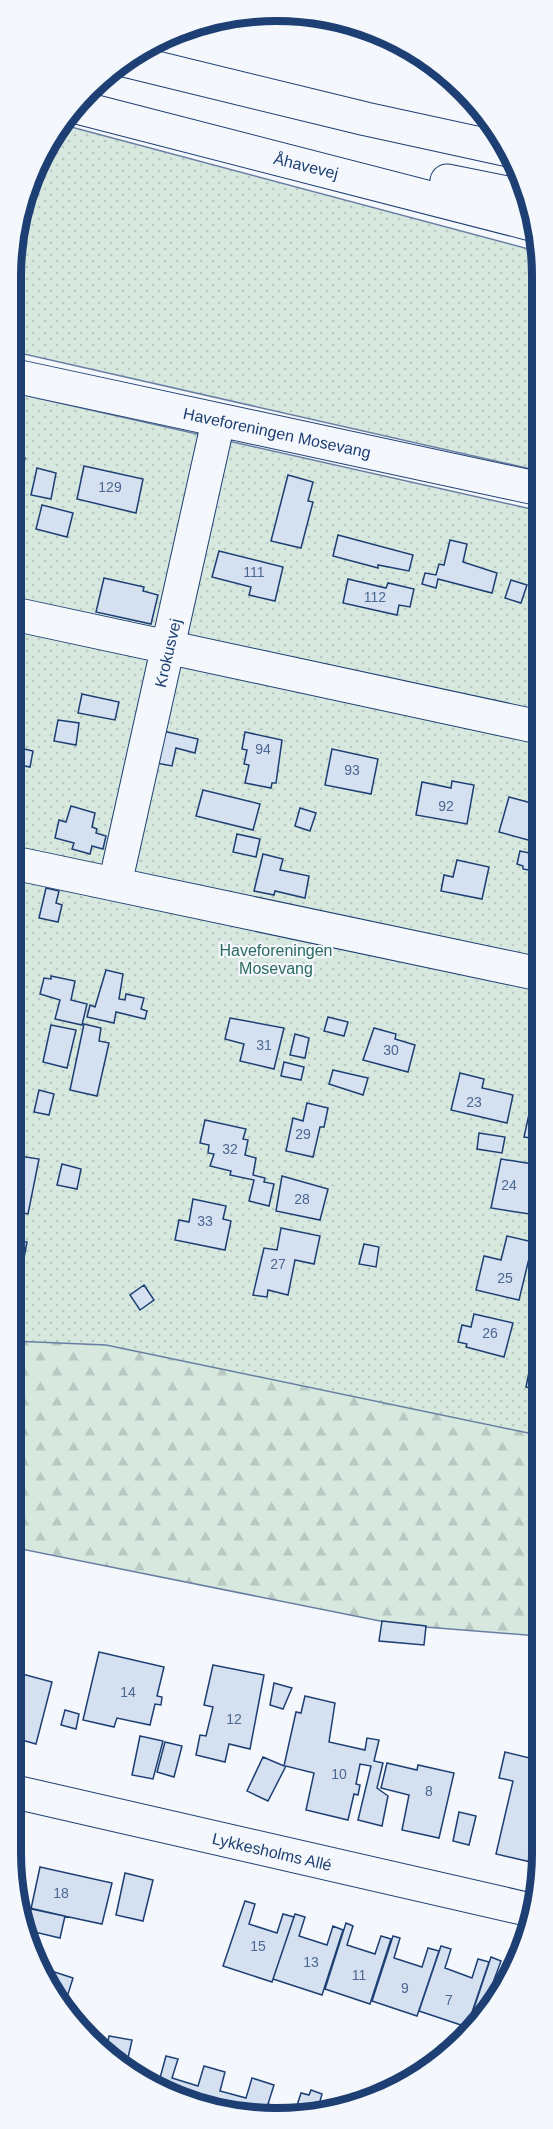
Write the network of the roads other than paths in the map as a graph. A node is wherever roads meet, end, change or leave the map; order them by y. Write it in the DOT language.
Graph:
graph roads {
  1 [pos="136,63"];
  2 [pos="83,109"];
  3 [pos="135,122"];
  4 [pos="497,148"];
  5 [pos="518,196"];
  6 [pos="526,223"];
  7 [pos="21,377"];
  8 [pos="218,422"];
  9 [pos="532,487"];
  10 [pos="21,616"];
  11 [pos="170,648"];
  12 [pos="532,726"];
  13 [pos="21,864"];
  14 [pos="115,884"];
  15 [pos="532,973"];
  16 [pos="21,1793"];
  17 [pos="525,1909"];
  1 -- 4 [label="street"];
  2 -- 3 [label="street, Åhavevej"];
  3 -- 5 [label="street"];
  3 -- 6 [label="street, Åhavevej"];
  7 -- 8 [label="street, Haveforeningen Mosevang"];
  8 -- 9 [label="street, Haveforeningen Mosevang"];
  8 -- 11 [label="street, Krokusvej"];
  10 -- 11 [label="street"];
  11 -- 12 [label="street"];
  11 -- 14 [label="street, Krokusvej"];
  13 -- 14 [label="street"];
  14 -- 15 [label="street"];
  16 -- 17 [label="street, Lykkesholms Allé"];
}
